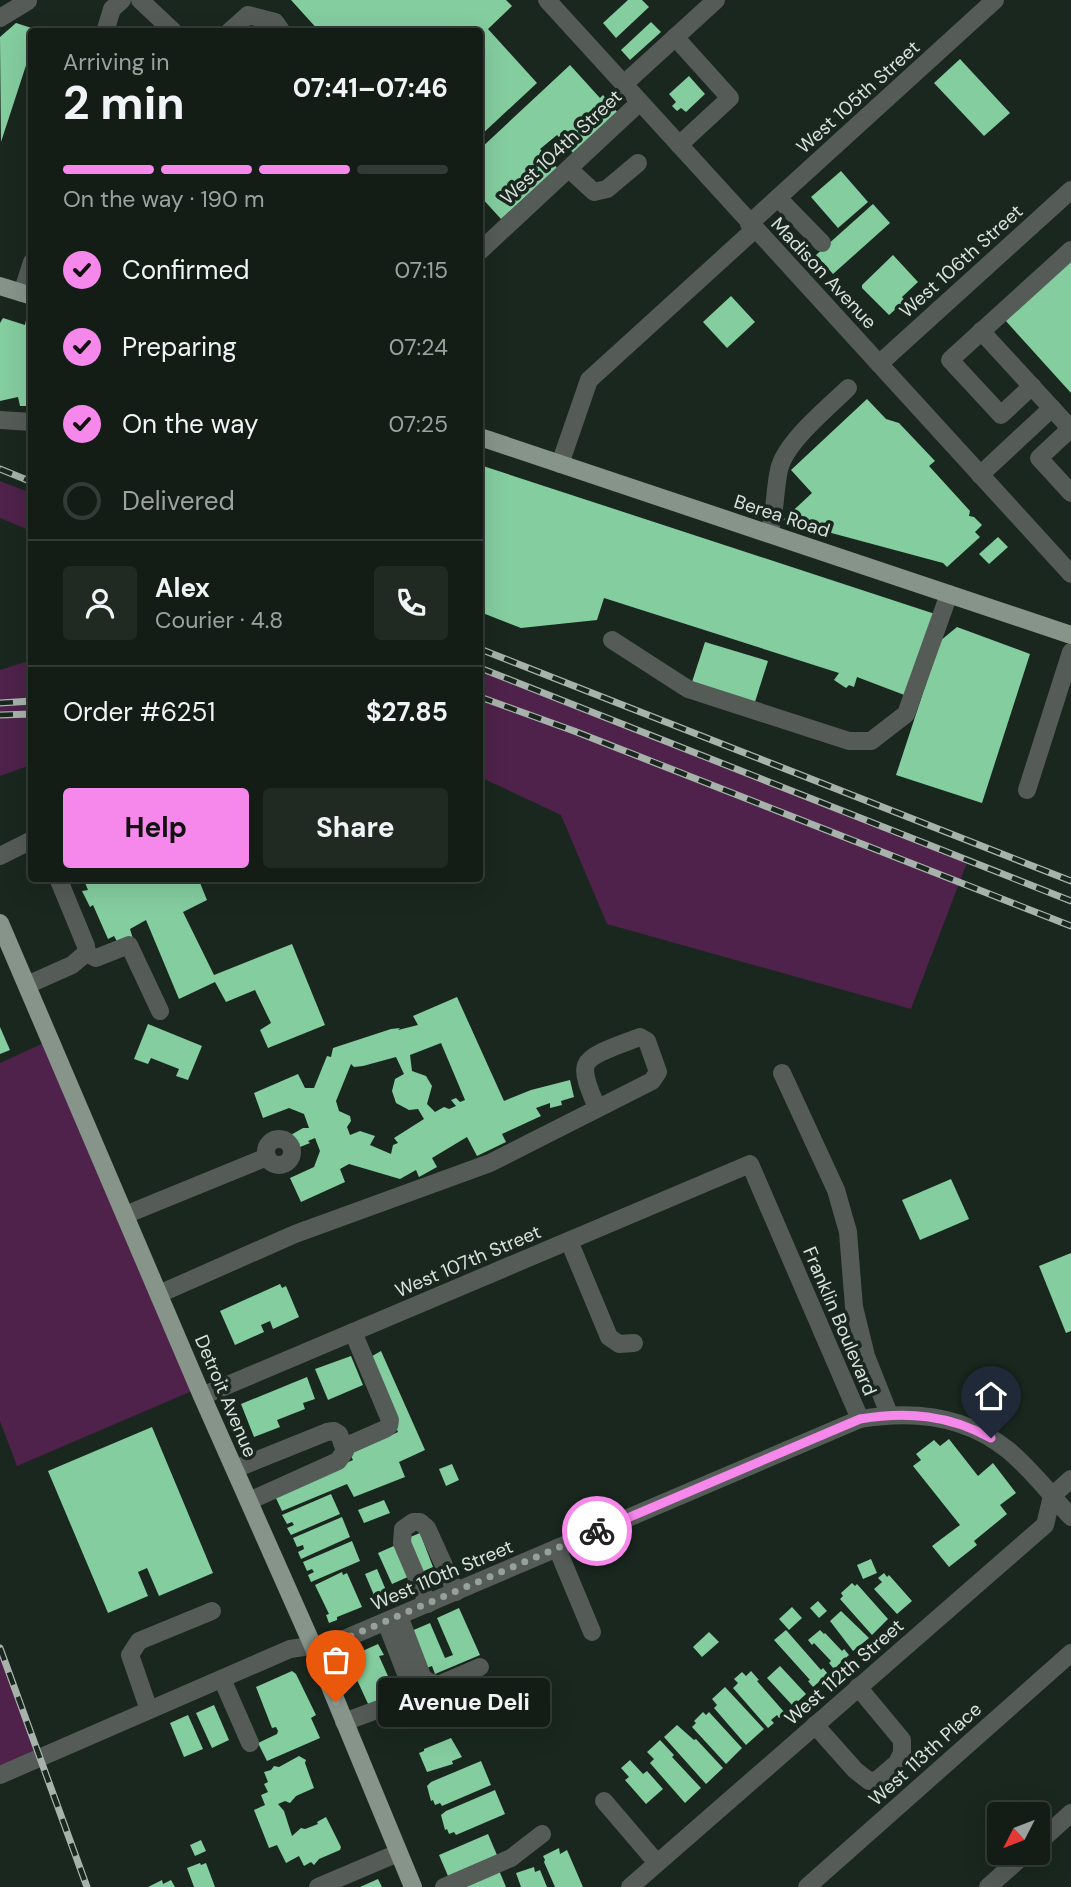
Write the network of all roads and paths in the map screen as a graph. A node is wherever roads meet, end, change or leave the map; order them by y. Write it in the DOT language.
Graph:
graph roads {
  1 [pos="122,0"];
  2 [pos="140,0"];
  3 [pos="547,0"];
  4 [pos="716,0"];
  5 [pos="995,0"];
  6 [pos="28,1"];
  7 [pos="0,18"];
  8 [pos="106,28"];
  9 [pos="170,28"];
  10 [pos="233,28"];
  11 [pos="279,28"];
  12 [pos="675,37"];
  13 [pos="624,84"];
  14 [pos="640,102"];
  15 [pos="679,145"];
  16 [pos="638,163"];
  17 [pos="569,169"];
  18 [pos="1071,190"];
  19 [pos="778,198"];
  20 [pos="752,226"];
  21 [pos="822,243"];
  22 [pos="483,248"];
  23 [pos="1071,250"];
  24 [pos="0,286"];
  25 [pos="27,294"];
  26 [pos="981,331"];
  27 [pos="879,364"];
  28 [pos="1032,386"];
  29 [pos="848,388"];
  30 [pos="1052,408"];
  31 [pos="0,419"];
  32 [pos="28,422"];
  33 [pos="1071,429"];
  34 [pos="483,439"];
  35 [pos="560,464"];
  36 [pos="980,475"];
  37 [pos="1071,493"];
  38 [pos="769,534"];
  39 [pos="1071,574"];
  40 [pos="949,594"];
  41 [pos="1071,635"];
  42 [pos="612,640"];
  43 [pos="1071,652"];
  44 [pos="1027,790"];
  45 [pos="28,843"];
  46 [pos="0,856"];
  47 [pos="60,882"];
  48 [pos="0,923"];
  49 [pos="86,953"];
  50 [pos="27,985"];
  51 [pos="160,1011"];
  52 [pos="782,1073"];
  53 [pos="597,1108"];
  54 [pos="267,1157"];
  55 [pos="750,1164"];
  56 [pos="125,1215"];
  57 [pos="569,1241"];
  58 [pos="159,1294"];
  59 [pos="352,1332"];
  60 [pos="634,1343"];
  61 [pos="202,1396"];
  62 [pos="889,1414"];
  63 [pos="860,1419"];
  64 [pos="344,1447"];
  65 [pos="235,1469"];
  66 [pos="1071,1479"];
  67 [pos="1052,1496"];
  68 [pos="249,1501"];
  69 [pos="1071,1517"];
  70 [pos="557,1548"];
  71 [pos="456,1591"];
  72 [pos="428,1604"];
  73 [pos="212,1611"];
  74 [pos="392,1619"];
  75 [pos="592,1632"];
  76 [pos="313,1645"];
  77 [pos="1071,1653"];
  78 [pos="480,1667"];
  79 [pos="222,1679"];
  80 [pos="858,1687"];
  81 [pos="149,1710"];
  82 [pos="344,1722"];
  83 [pos="815,1725"];
  84 [pos="250,1743"];
  85 [pos="0,1775"];
  86 [pos="604,1801"];
  87 [pos="1071,1813"];
  88 [pos="1050,1832"];
  89 [pos="542,1834"];
  90 [pos="398,1853"];
  91 [pos="657,1863"];
  92 [pos="1011,1866"];
  93 [pos="318,1887"];
  94 [pos="413,1887"];
  95 [pos="444,1887"];
  96 [pos="630,1887"];
  97 [pos="807,1887"];
  98 [pos="988,1887"];
  1 -- 8 [label="street"];
  2 -- 9 [label="street"];
  3 -- 13 [label="street, Madison Avenue"];
  4 -- 12 [label="street, West 104th Street"];
  5 -- 19 [label="street, West 105th Street"];
  6 -- 7 [label="street"];
  10 -- 11 [label="street"];
  12 -- 13 [label="street, West 104th Street"];
  12 -- 15 [label="street"];
  13 -- 14 [label="street, Madison Avenue"];
  14 -- 15 [label="street, Madison Avenue"];
  14 -- 17 [label="street, West 104th Street"];
  15 -- 20 [label="street, Madison Avenue"];
  16 -- 17 [label="street"];
  17 -- 22 [label="street, West 104th Street"];
  18 -- 27 [label="street, West 106th Street"];
  19 -- 20 [label="street, West 105th Street"];
  19 -- 21 [label="street"];
  20 -- 27 [label="street, Madison Avenue"];
  20 -- 35 [label="street, West 105th Street"];
  23 -- 26 [label="street"];
  24 -- 25 [label="main road"];
  26 -- 28 [label="street"];
  26 -- 28 [label="street"];
  27 -- 36 [label="street, Madison Avenue"];
  28 -- 30 [label="street"];
  29 -- 38 [label="street"];
  30 -- 33 [label="street"];
  30 -- 36 [label="street"];
  31 -- 32 [label="street"];
  33 -- 37 [label="street"];
  34 -- 35 [label="main road, Berea Road"];
  35 -- 38 [label="main road, Berea Road"];
  36 -- 39 [label="street, Madison Avenue"];
  38 -- 40 [label="main road, Berea Road"];
  40 -- 41 [label="main road, Berea Road"];
  40 -- 42 [label="street"];
  43 -- 44 [label="street"];
  45 -- 46 [label="street"];
  47 -- 49 [label="street"];
  48 -- 50 [label="main road, Detroit Avenue"];
  49 -- 50 [label="street"];
  49 -- 51 [label="street"];
  50 -- 56 [label="main road, Detroit Avenue"];
  52 -- 62 [label="street"];
  53 -- 53 [label="street"];
  53 -- 58 [label="street"];
  54 -- 56 [label="street"];
  55 -- 57 [label="street, West 107th Street"];
  55 -- 63 [label="street, Franklin Boulevard"];
  56 -- 58 [label="main road, Detroit Avenue"];
  57 -- 59 [label="street, West 107th Street"];
  57 -- 60 [label="street"];
  58 -- 61 [label="main road, Detroit Avenue"];
  59 -- 61 [label="street, West 107th Street"];
  59 -- 64 [label="street"];
  61 -- 65 [label="main road, Detroit Avenue"];
  62 -- 63 [label="street, Franklin Boulevard"];
  62 -- 67 [label="street, Franklin Boulevard"];
  63 -- 70 [label="street, West 110th Street"];
  64 -- 65 [label="street"];
  64 -- 68 [label="street"];
  65 -- 68 [label="main road, Detroit Avenue"];
  66 -- 67 [label="street, West 112th Street"];
  67 -- 69 [label="street, Franklin Boulevard"];
  67 -- 80 [label="street, West 112th Street"];
  68 -- 76 [label="main road, Detroit Avenue"];
  70 -- 71 [label="street, West 110th Street"];
  70 -- 75 [label="street"];
  71 -- 72 [label="street, West 110th Street"];
  71 -- 72 [label="street"];
  72 -- 74 [label="street, West 110th Street"];
  73 -- 81 [label="street"];
  74 -- 76 [label="street, West 110th Street"];
  74 -- 78 [label="street"];
  74 -- 82 [label="street"];
  76 -- 79 [label="street, West 110th Street"];
  76 -- 82 [label="main road, Detroit Avenue"];
  77 -- 97 [label="street, West 113th Place"];
  79 -- 81 [label="street, West 110th Street"];
  79 -- 84 [label="street"];
  80 -- 83 [label="street, West 112th Street"];
  80 -- 83 [label="street"];
  81 -- 85 [label="street, West 110th Street"];
  82 -- 90 [label="main road, Detroit Avenue"];
  83 -- 91 [label="street, West 112th Street"];
  86 -- 91 [label="street"];
  87 -- 88 [label="street"];
  89 -- 95 [label="street"];
  90 -- 93 [label="street"];
  90 -- 94 [label="main road, Detroit Avenue"];
  91 -- 96 [label="street, West 112th Street"];
  92 -- 98 [label="street"];
}
